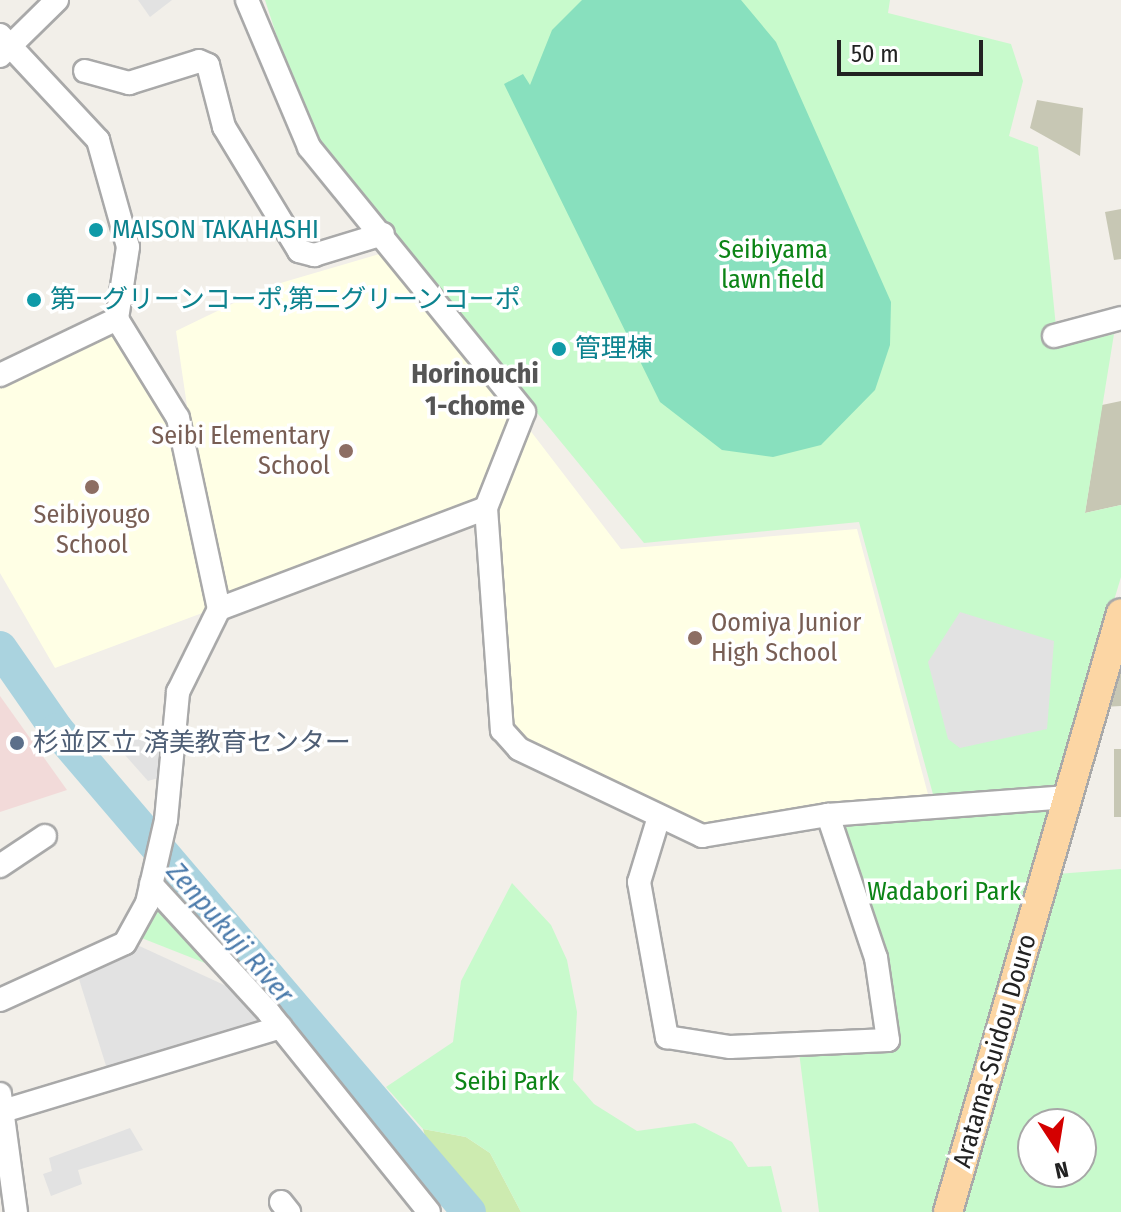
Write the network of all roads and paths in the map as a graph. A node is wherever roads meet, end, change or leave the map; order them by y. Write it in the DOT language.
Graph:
graph roads {
  1 [pos="57,0"];
  2 [pos="247,0"];
  3 [pos="4,45"];
  4 [pos="85,71"];
  5 [pos="383,234"];
  6 [pos="1121,318"];
  7 [pos="117,319"];
  8 [pos="1054,336"];
  9 [pos="0,375"];
  10 [pos="486,508"];
  11 [pos="219,609"];
  12 [pos="1119,629"];
  13 [pos="1070,797"];
  14 [pos="828,815"];
  15 [pos="658,820"];
  16 [pos="45,836"];
  17 [pos="0,866"];
  18 [pos="152,879"];
  19 [pos="0,1000"];
  20 [pos="281,1027"];
  21 [pos="1,1103"];
  22 [pos="16,1212"];
  23 [pos="429,1212"];
  24 [pos="948,1212"];
  1 -- 3 [label="street"];
  2 -- 5 [label="street"];
  3 -- 7 [label="street"];
  4 -- 5 [label="street"];
  5 -- 10 [label="street"];
  6 -- 8 [label="street"];
  7 -- 9 [label="street"];
  7 -- 11 [label="street"];
  10 -- 11 [label="street"];
  10 -- 15 [label="street"];
  11 -- 18 [label="street"];
  12 -- 13 [label="main road, Aratama-Suidou Douro"];
  13 -- 14 [label="street"];
  13 -- 24 [label="main road, Aratama-Suidou Douro"];
  14 -- 15 [label="street"];
  14 -- 15 [label="street"];
  16 -- 17 [label="street"];
  18 -- 19 [label="street"];
  18 -- 20 [label="street"];
  20 -- 21 [label="street"];
  20 -- 23 [label="street"];
  21 -- 22 [label="street"];
}
